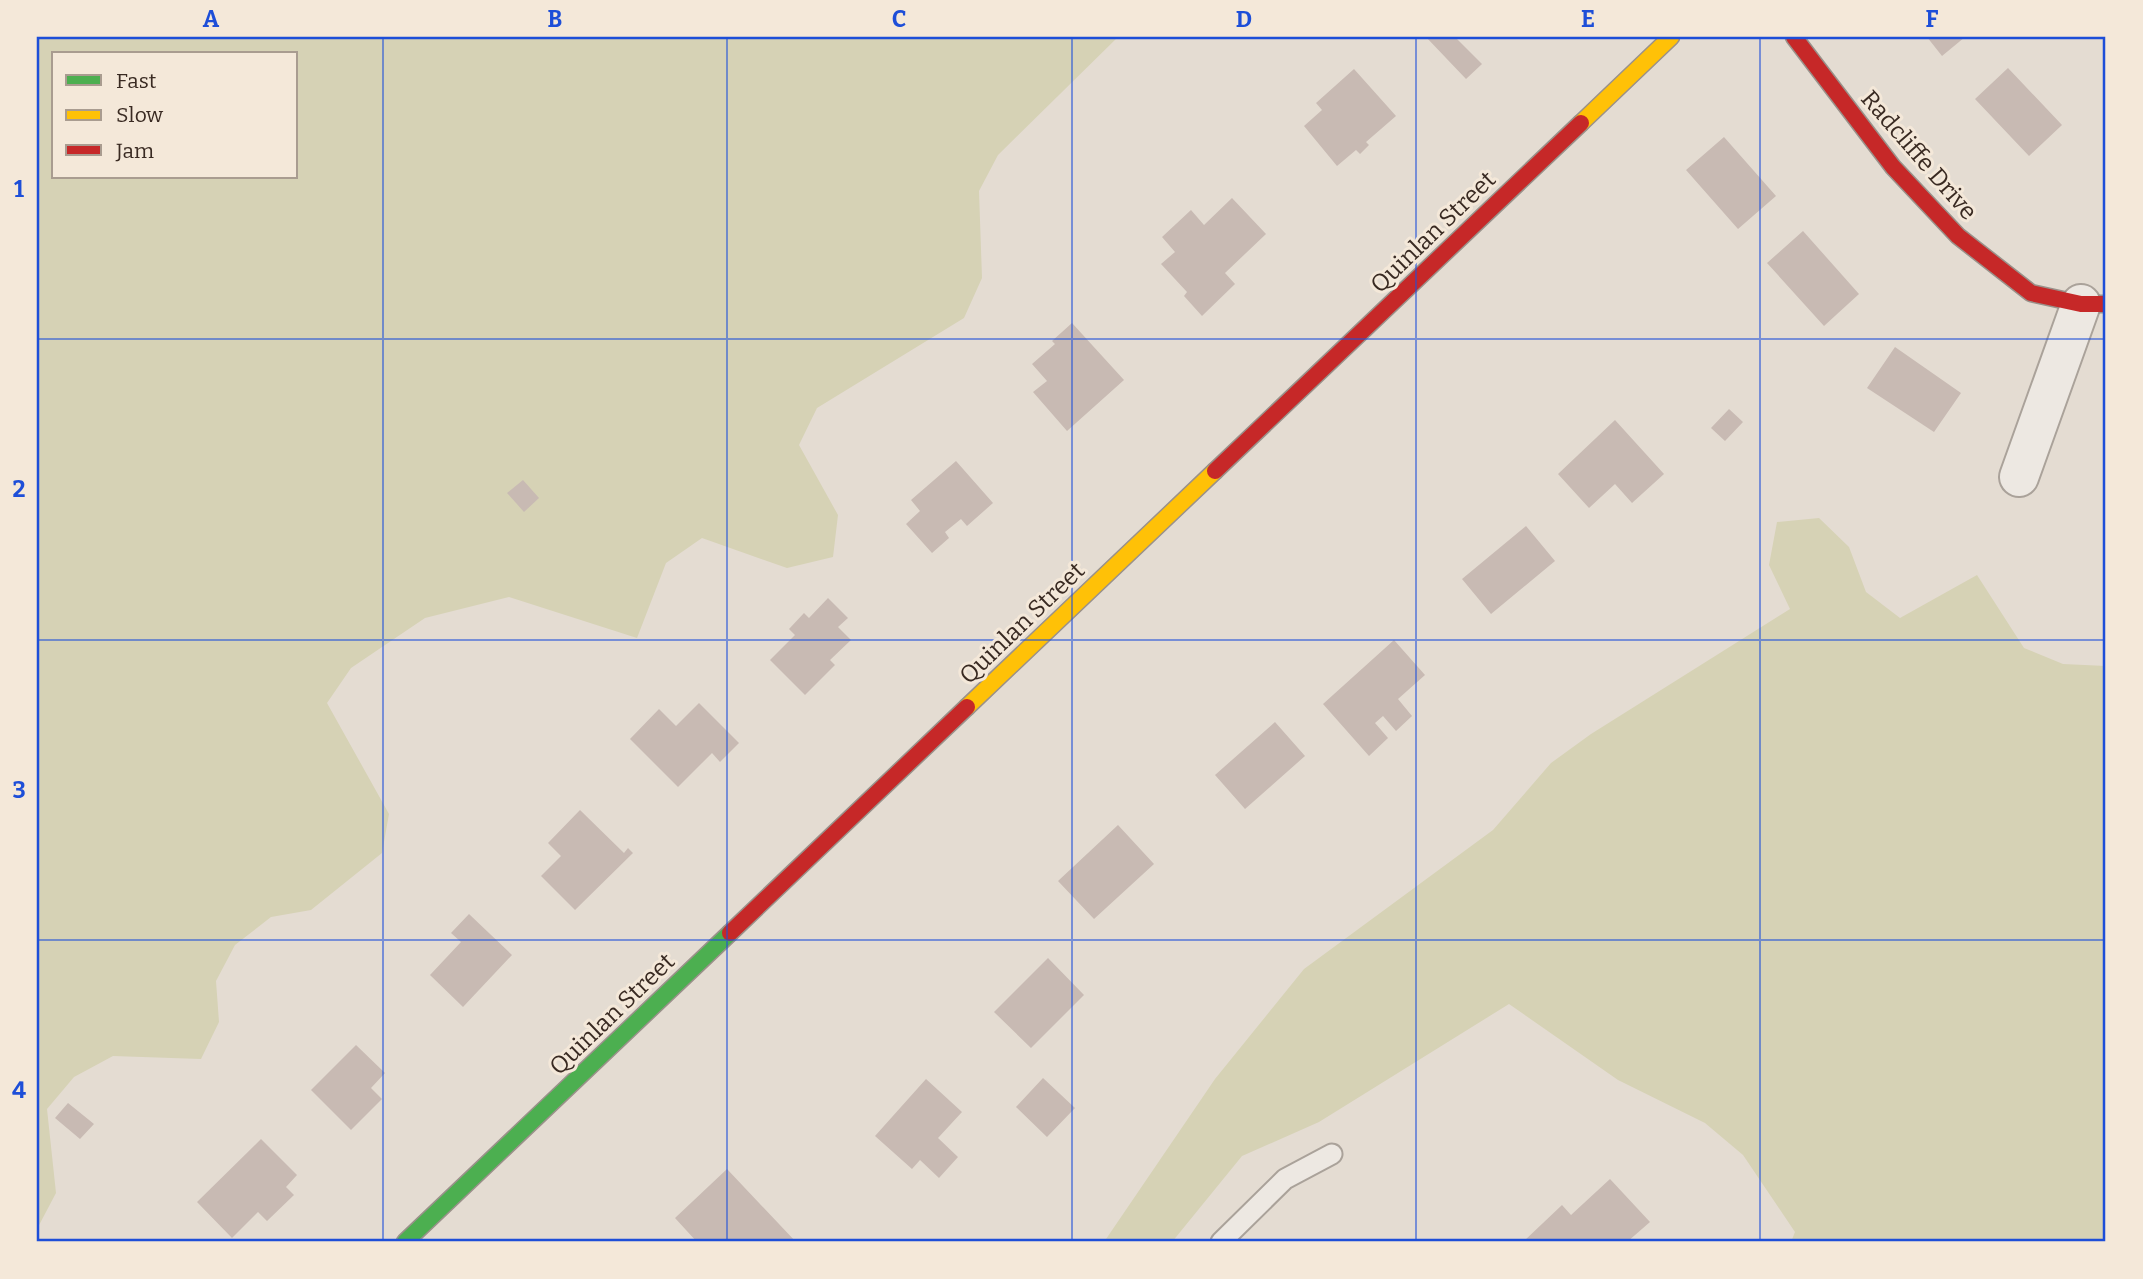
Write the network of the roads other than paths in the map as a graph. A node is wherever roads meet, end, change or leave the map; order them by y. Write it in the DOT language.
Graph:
graph roads {
  1 [pos="1671,37"];
  2 [pos="1794,37"];
  3 [pos="2094,304"];
  4 [pos="2019,477"];
  5 [pos="1332,1154"];
  6 [pos="405,1242"];
  7 [pos="1221,1242"];
  1 -- 6 [label="street, Quinlan Street"];
  2 -- 3 [label="street, Radcliffe Drive"];
  3 -- 4 [label="street"];
  5 -- 7 [label="lane"];
}
